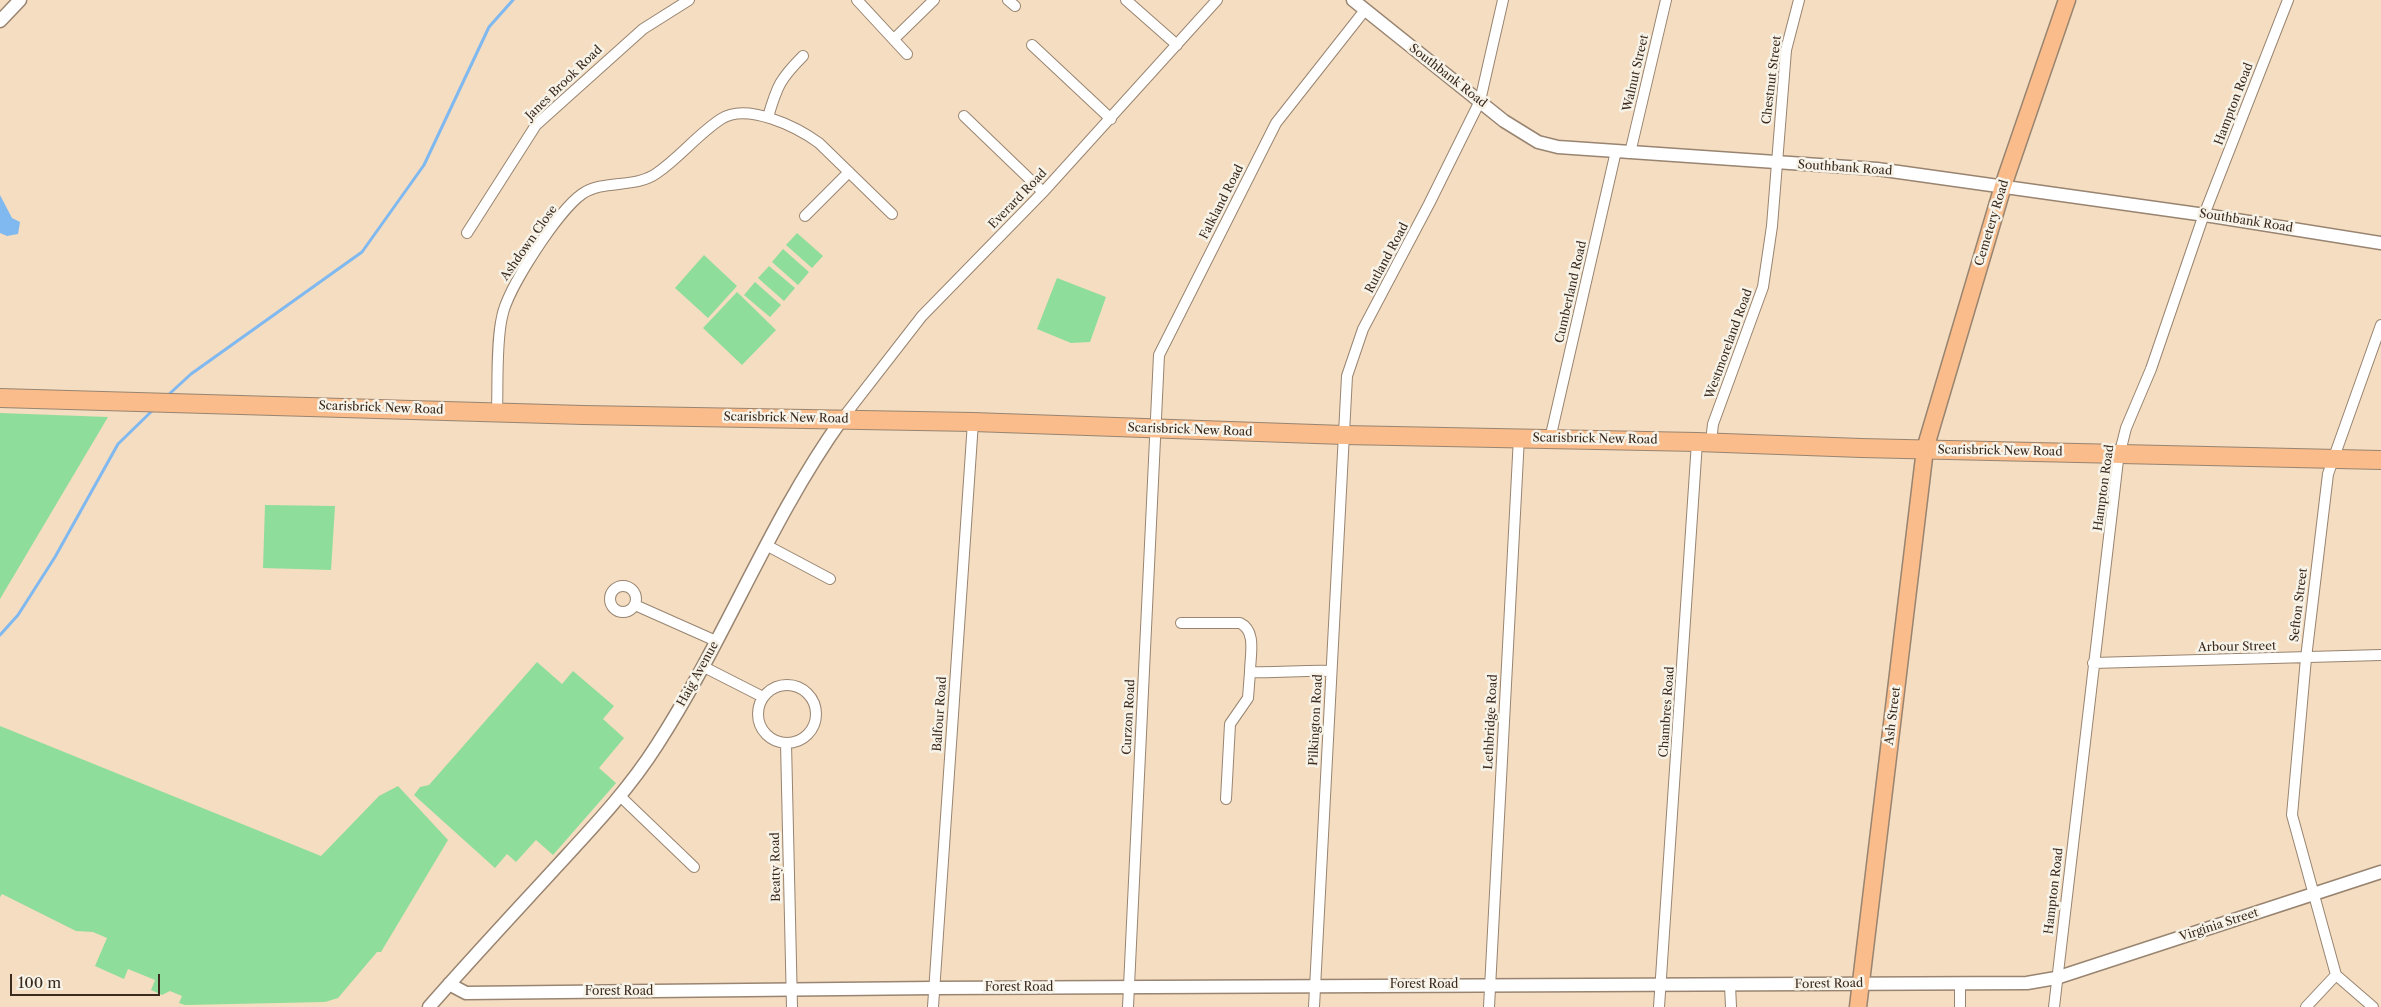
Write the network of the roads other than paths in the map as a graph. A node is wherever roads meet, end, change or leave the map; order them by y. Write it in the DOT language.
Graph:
graph roads {
  1 [pos="20,0"];
  2 [pos="688,0"];
  3 [pos="857,0"];
  4 [pos="934,0"];
  5 [pos="1126,0"];
  6 [pos="1217,0"];
  7 [pos="1353,0"];
  8 [pos="1503,0"];
  9 [pos="1666,0"];
  10 [pos="1799,0"];
  11 [pos="2067,0"];
  12 [pos="2288,0"];
  13 [pos="1365,10"];
  14 [pos="0,20"];
  15 [pos="894,39"];
  16 [pos="1177,45"];
  17 [pos="1032,46"];
  18 [pos="907,54"];
  19 [pos="803,56"];
  20 [pos="1480,101"];
  21 [pos="964,116"];
  22 [pos="768,117"];
  23 [pos="1111,119"];
  24 [pos="1616,152"];
  25 [pos="1630,153"];
  26 [pos="1776,164"];
  27 [pos="849,172"];
  28 [pos="2003,186"];
  29 [pos="1043,192"];
  30 [pos="892,214"];
  31 [pos="2205,215"];
  32 [pos="805,216"];
  33 [pos="466,233"];
  34 [pos="2381,244"];
  35 [pos="2381,325"];
  36 [pos="0,398"];
  37 [pos="497,412"];
  38 [pos="842,419"];
  39 [pos="973,422"];
  40 [pos="1155,429"];
  41 [pos="1344,434"];
  42 [pos="1519,437"];
  43 [pos="1550,439"];
  44 [pos="1704,442"];
  45 [pos="1925,449"];
  46 [pos="2120,453"];
  47 [pos="2331,460"];
  48 [pos="2381,460"];
  49 [pos="766,545"];
  50 [pos="830,579"];
  51 [pos="635,605"];
  52 [pos="1181,623"];
  53 [pos="716,641"];
  54 [pos="2381,655"];
  55 [pos="2306,658"];
  56 [pos="2093,663"];
  57 [pos="704,667"];
  58 [pos="1331,671"];
  59 [pos="1250,672"];
  60 [pos="763,697"];
  61 [pos="786,743"];
  62 [pos="621,797"];
  63 [pos="1226,799"];
  64 [pos="694,867"];
  65 [pos="2381,872"];
  66 [pos="2314,894"];
  67 [pos="2336,975"];
  68 [pos="2056,978"];
  69 [pos="1960,983"];
  70 [pos="449,984"];
  71 [pos="1661,984"];
  72 [pos="1861,984"];
  73 [pos="1490,985"];
  74 [pos="1730,985"];
  75 [pos="1315,986"];
  76 [pos="934,988"];
  77 [pos="1128,988"];
  78 [pos="791,990"];
  79 [pos="429,1007"];
  80 [pos="792,1007"];
  81 [pos="933,1007"];
  82 [pos="1128,1007"];
  83 [pos="1314,1007"];
  84 [pos="1489,1007"];
  85 [pos="1659,1007"];
  86 [pos="1731,1007"];
  87 [pos="1858,1007"];
  88 [pos="1960,1007"];
  89 [pos="2054,1007"];
  90 [pos="2306,1007"];
  91 [pos="2373,1007"];
  1 -- 14 [label="street"];
  2 -- 33 [label="street, Janes Brook Road"];
  3 -- 15 [label="street"];
  4 -- 15 [label="street"];
  5 -- 16 [label="street"];
  6 -- 16 [label="street, Everard Road"];
  7 -- 13 [label="street, Southbank Road"];
  8 -- 20 [label="street, Rutland Road"];
  9 -- 25 [label="street, Walnut Street"];
  10 -- 26 [label="street, Chestnut Street"];
  11 -- 28 [label="main road, Cemetery Road"];
  12 -- 31 [label="street, Hampton Road"];
  13 -- 20 [label="street, Southbank Road"];
  13 -- 40 [label="street, Falkland Road"];
  15 -- 18 [label="street"];
  16 -- 23 [label="street, Everard Road"];
  17 -- 23 [label="street"];
  19 -- 22 [label="street"];
  20 -- 24 [label="street, Southbank Road"];
  20 -- 41 [label="street, Rutland Road"];
  21 -- 29 [label="street"];
  22 -- 27 [label="street, Ashdown Close"];
  22 -- 37 [label="street, Ashdown Close"];
  23 -- 29 [label="street, Everard Road"];
  24 -- 25 [label="street, Southbank Road"];
  24 -- 43 [label="street, Cumberland Road"];
  25 -- 26 [label="street, Southbank Road"];
  26 -- 28 [label="street, Southbank Road"];
  26 -- 44 [label="street, Westmoreland Road"];
  27 -- 30 [label="street, Ashdown Close"];
  27 -- 32 [label="street"];
  28 -- 31 [label="street, Southbank Road"];
  28 -- 45 [label="main road, Cemetery Road"];
  29 -- 38 [label="street, Everard Road"];
  31 -- 34 [label="street, Southbank Road"];
  31 -- 46 [label="street, Hampton Road"];
  35 -- 47 [label="street, Sefton Street"];
  36 -- 37 [label="highway, Scarisbrick New Road"];
  37 -- 38 [label="highway, Scarisbrick New Road"];
  38 -- 39 [label="highway, Scarisbrick New Road"];
  38 -- 49 [label="street, Haig Avenue"];
  39 -- 40 [label="highway, Scarisbrick New Road"];
  39 -- 76 [label="street, Balfour Road"];
  40 -- 41 [label="highway, Scarisbrick New Road"];
  40 -- 77 [label="street, Curzon Road"];
  41 -- 42 [label="highway, Scarisbrick New Road"];
  41 -- 58 [label="street, Pilkington Road"];
  42 -- 43 [label="highway, Scarisbrick New Road"];
  42 -- 73 [label="street, Lethbridge Road"];
  43 -- 44 [label="highway, Scarisbrick New Road"];
  44 -- 45 [label="highway, Scarisbrick New Road"];
  44 -- 71 [label="street, Chambres Road"];
  45 -- 46 [label="highway, Scarisbrick New Road"];
  45 -- 72 [label="main road, Ash Street"];
  46 -- 47 [label="highway, Scarisbrick New Road"];
  46 -- 56 [label="street, Hampton Road"];
  47 -- 48 [label="highway, Scarisbrick New Road"];
  47 -- 55 [label="street, Sefton Street"];
  49 -- 50 [label="street"];
  49 -- 53 [label="street, Haig Avenue"];
  51 -- 53 [label="street"];
  52 -- 59 [label="street"];
  53 -- 57 [label="street, Haig Avenue"];
  54 -- 55 [label="street, Arbour Street"];
  55 -- 56 [label="street, Arbour Street"];
  55 -- 66 [label="street, Sefton Street"];
  56 -- 68 [label="street, Hampton Road"];
  57 -- 60 [label="street"];
  57 -- 62 [label="street, Haig Avenue"];
  58 -- 59 [label="street"];
  58 -- 75 [label="street, Pilkington Road"];
  59 -- 63 [label="street"];
  60 -- 61 [label="street"];
  60 -- 61 [label="street"];
  61 -- 78 [label="street, Beatty Road"];
  62 -- 64 [label="street"];
  62 -- 70 [label="street, Haig Avenue"];
  65 -- 66 [label="street, Virginia Street"];
  66 -- 67 [label="street, Sefton Street"];
  66 -- 68 [label="street, Virginia Street"];
  67 -- 90 [label="street"];
  67 -- 91 [label="street"];
  68 -- 69 [label="street, Forest Road"];
  68 -- 89 [label="street, Hampton Road"];
  69 -- 72 [label="street, Forest Road"];
  69 -- 88 [label="street"];
  70 -- 78 [label="street, Forest Road"];
  70 -- 79 [label="street, Haig Avenue"];
  71 -- 73 [label="street, Forest Road"];
  71 -- 74 [label="street, Forest Road"];
  71 -- 85 [label="street, Chambres Road"];
  72 -- 74 [label="street, Forest Road"];
  72 -- 87 [label="main road, Ash Street"];
  73 -- 75 [label="street, Forest Road"];
  73 -- 84 [label="street, Lethbridge Road"];
  74 -- 86 [label="street"];
  75 -- 77 [label="street, Forest Road"];
  75 -- 83 [label="street, Pilkington Road"];
  76 -- 77 [label="street, Forest Road"];
  76 -- 78 [label="street, Forest Road"];
  76 -- 81 [label="street, Balfour Road"];
  77 -- 82 [label="street, Curzon Road"];
  78 -- 80 [label="street"];
}
